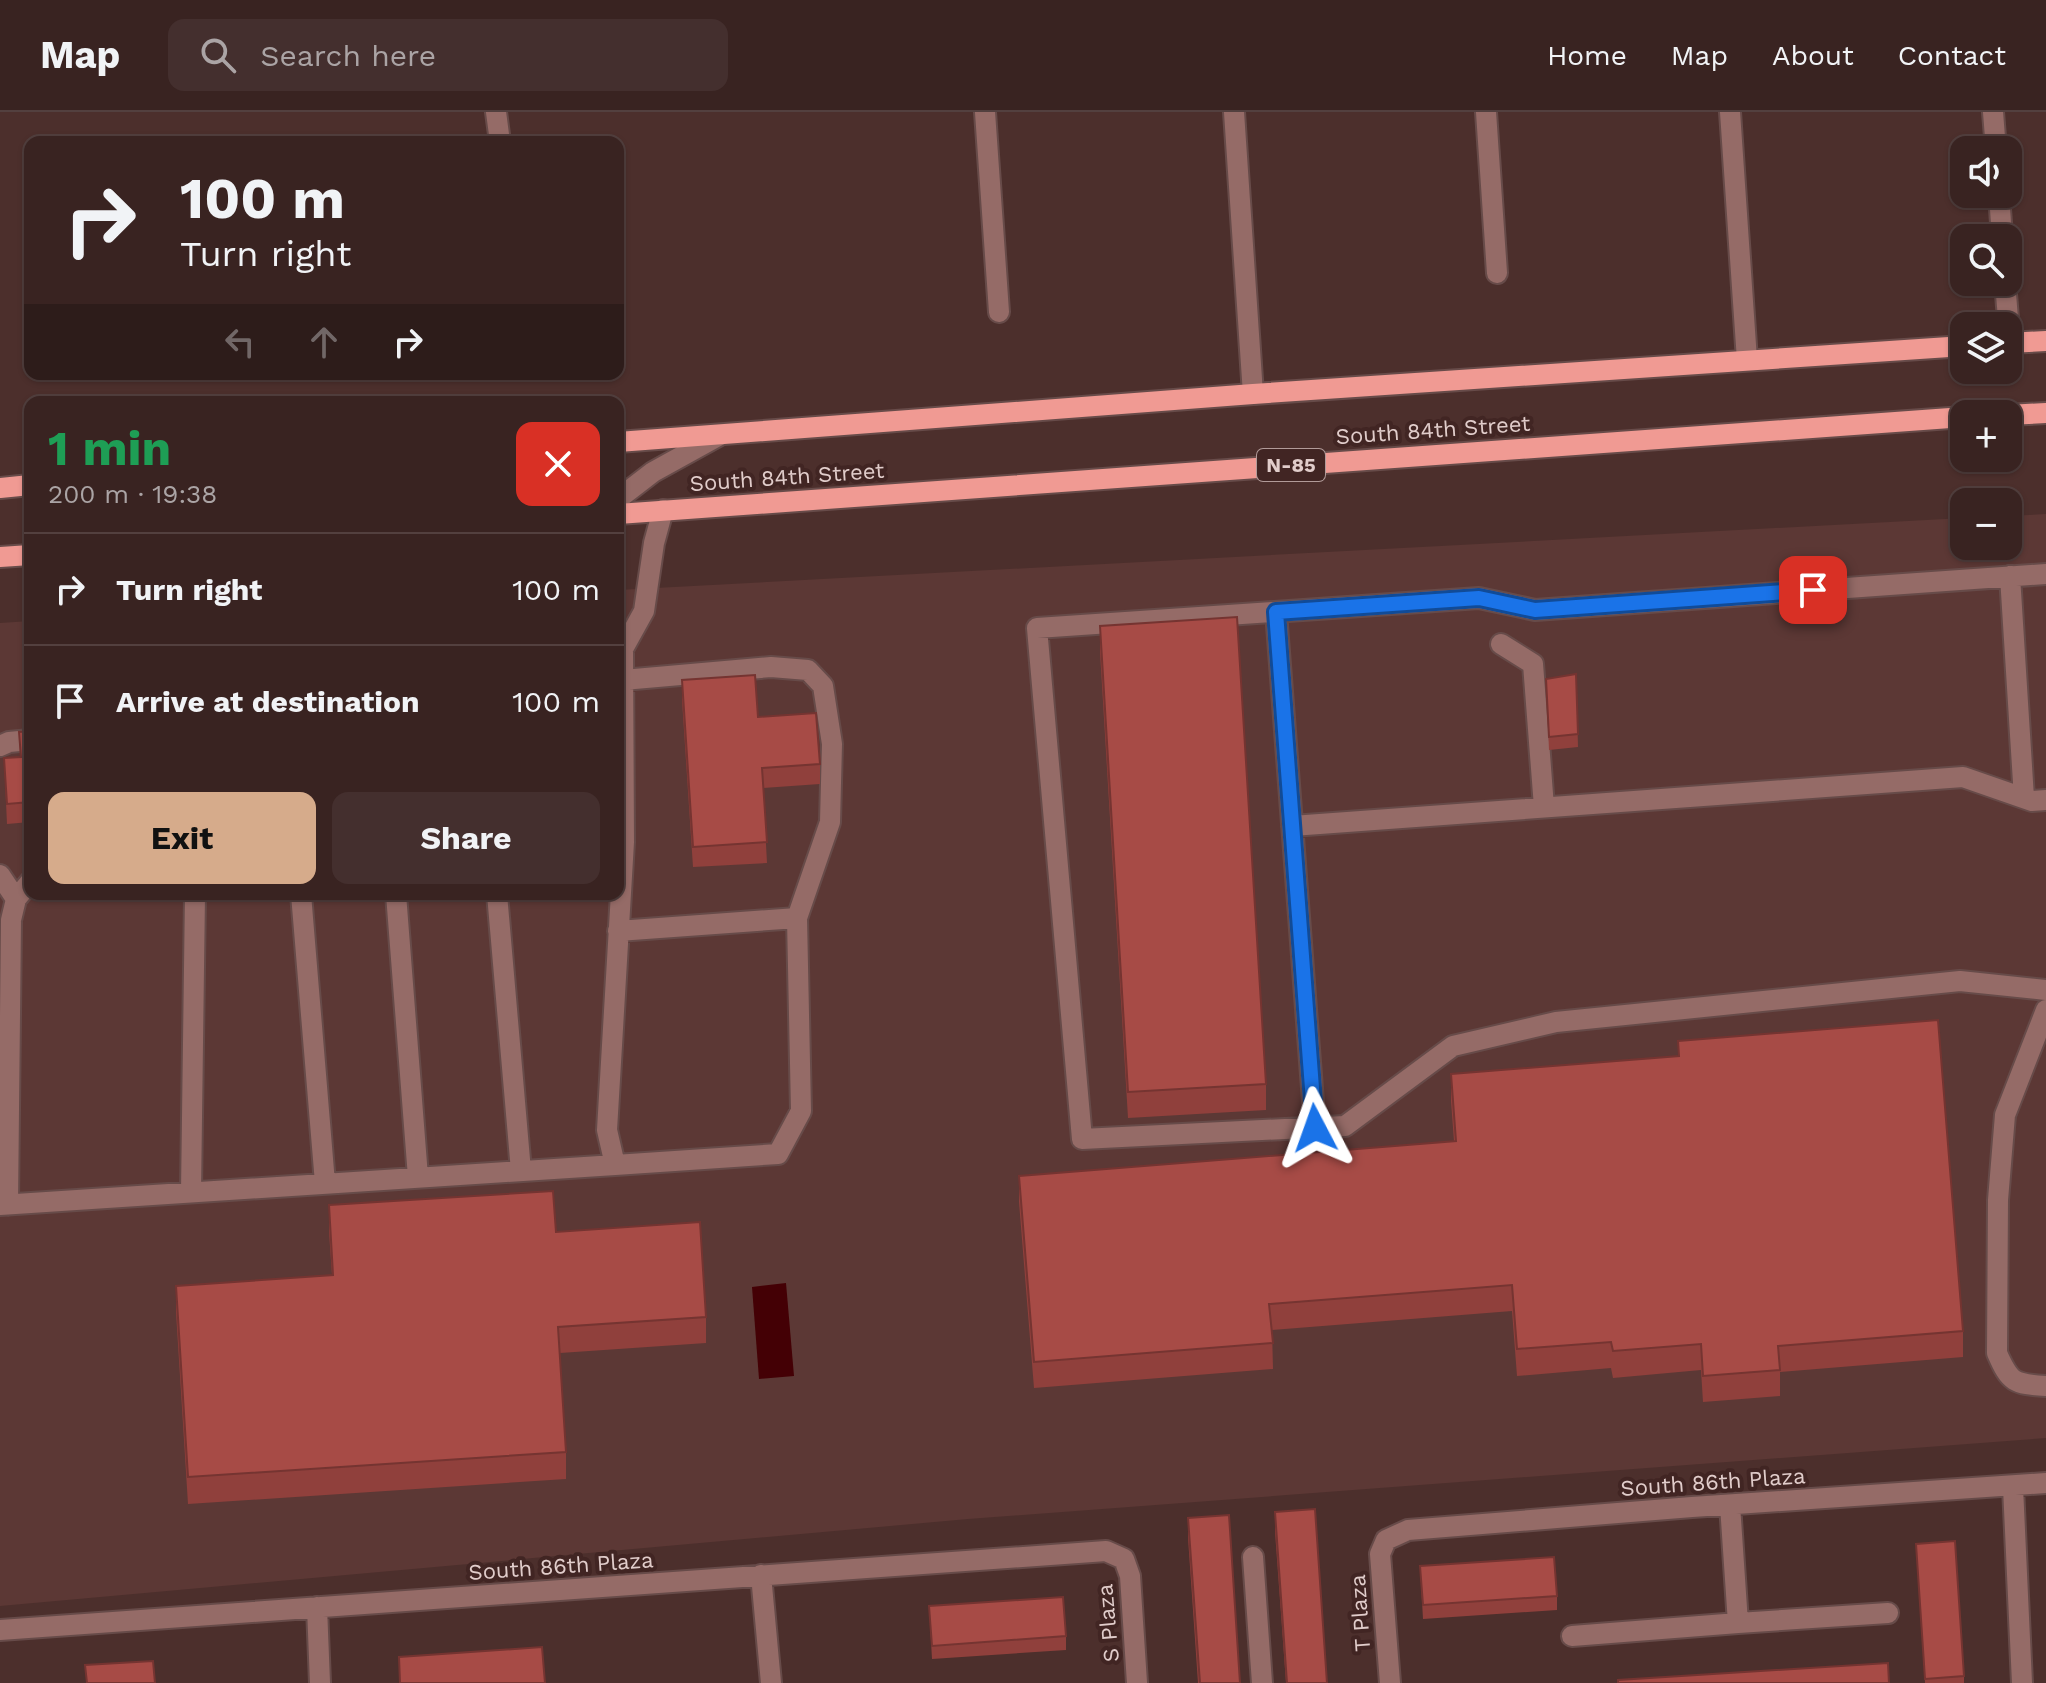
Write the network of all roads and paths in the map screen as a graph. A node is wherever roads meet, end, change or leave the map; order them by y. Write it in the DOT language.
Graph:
graph roads {
  1 [pos="496,112"];
  2 [pos="985,112"];
  3 [pos="1234,112"];
  4 [pos="1486,112"];
  5 [pos="1730,112"];
  6 [pos="1993,112"];
  7 [pos="499,136"];
  8 [pos="1995,136"];
  9 [pos="1497,273"];
  10 [pos="999,312"];
  11 [pos="2046,341"];
  12 [pos="2022,342"];
  13 [pos="1950,347"];
  14 [pos="1747,360"];
  15 [pos="1253,394"];
  16 [pos="2046,413"];
  17 [pos="2022,414"];
  18 [pos="1950,418"];
  19 [pos="720,435"];
  20 [pos="624,442"];
  21 [pos="24,486"];
  22 [pos="0,488"];
  23 [pos="624,494"];
  24 [pos="663,510"];
  25 [pos="624,513"];
  26 [pos="24,555"];
  27 [pos="0,557"];
  28 [pos="2046,574"];
  29 [pos="2010,576"];
  30 [pos="1276,612"];
  31 [pos="624,638"];
  32 [pos="1501,644"];
  33 [pos="624,680"];
  34 [pos="24,741"];
  35 [pos="0,746"];
  36 [pos="2024,798"];
  37 [pos="2046,800"];
  38 [pos="1544,807"];
  39 [pos="1292,826"];
  40 [pos="0,875"];
  41 [pos="24,889"];
  42 [pos="16,899"];
  43 [pos="195,900"];
  44 [pos="301,900"];
  45 [pos="396,900"];
  46 [pos="498,900"];
  47 [pos="619,900"];
  48 [pos="797,918"];
  49 [pos="618,931"];
  50 [pos="2046,990"];
  51 [pos="2046,1010"];
  52 [pos="1315,1128"];
  53 [pos="615,1165"];
  54 [pos="521,1171"];
  55 [pos="418,1177"];
  56 [pos="325,1183"];
  57 [pos="191,1192"];
  58 [pos="4,1205"];
  59 [pos="2046,1386"];
  60 [pos="2046,1483"];
  61 [pos="2013,1487"];
  62 [pos="1730,1505"];
  63 [pos="1386,1540"];
  64 [pos="1253,1557"];
  65 [pos="1124,1559"];
  66 [pos="761,1575"];
  67 [pos="317,1607"];
  68 [pos="1888,1613"];
  69 [pos="1738,1623"];
  70 [pos="0,1630"];
  71 [pos="1572,1636"];
  72 [pos="320,1683"];
  73 [pos="771,1683"];
  74 [pos="1130,1683"];
  75 [pos="1137,1683"];
  76 [pos="1262,1683"];
  77 [pos="1390,1683"];
  78 [pos="2022,1683"];
  1 -- 7 [label="street"];
  2 -- 10 [label="street"];
  3 -- 15 [label="street"];
  4 -- 9 [label="street"];
  5 -- 14 [label="street"];
  6 -- 8 [label="street"];
  11 -- 12 [label="main road"];
  13 -- 14 [label="main road"];
  14 -- 15 [label="main road"];
  15 -- 19 [label="main road"];
  16 -- 17 [label="main road"];
  18 -- 24 [label="main road, South 84th Street / N-85"];
  19 -- 20 [label="main road"];
  19 -- 23 [label="street"];
  21 -- 22 [label="main road"];
  24 -- 25 [label="main road, South 84th Street / N-85"];
  24 -- 31 [label="street"];
  26 -- 27 [label="main road"];
  28 -- 29 [label="street"];
  29 -- 30 [label="street"];
  29 -- 36 [label="street"];
  30 -- 39 [label="street"];
  30 -- 52 [label="street"];
  32 -- 38 [label="street"];
  33 -- 48 [label="street"];
  34 -- 35 [label="street"];
  36 -- 37 [label="street"];
  36 -- 38 [label="street"];
  38 -- 39 [label="street"];
  39 -- 52 [label="street"];
  40 -- 42 [label="street"];
  41 -- 42 [label="street"];
  42 -- 58 [label="street"];
  43 -- 57 [label="street"];
  44 -- 56 [label="street"];
  45 -- 55 [label="street"];
  46 -- 54 [label="street"];
  47 -- 49 [label="street"];
  48 -- 49 [label="street"];
  48 -- 53 [label="street"];
  49 -- 53 [label="street"];
  50 -- 52 [label="street"];
  51 -- 59 [label="street"];
  53 -- 54 [label="street"];
  54 -- 55 [label="street"];
  55 -- 56 [label="street"];
  56 -- 57 [label="street"];
  57 -- 58 [label="street"];
  60 -- 61 [label="street, South 86th Plaza"];
  61 -- 62 [label="street, South 86th Plaza"];
  61 -- 78 [label="street"];
  62 -- 63 [label="street, South 86th Plaza"];
  62 -- 69 [label="street"];
  63 -- 77 [label="street, T Plaza"];
  64 -- 76 [label="street"];
  65 -- 66 [label="street, South 86th Plaza"];
  65 -- 75 [label="street, S Plaza"];
  66 -- 67 [label="street, South 86th Plaza"];
  66 -- 73 [label="street"];
  67 -- 70 [label="street, South 86th Plaza"];
  67 -- 72 [label="street"];
  68 -- 69 [label="street"];
  69 -- 71 [label="street"];
  74 -- 75 [label="street"];
}
